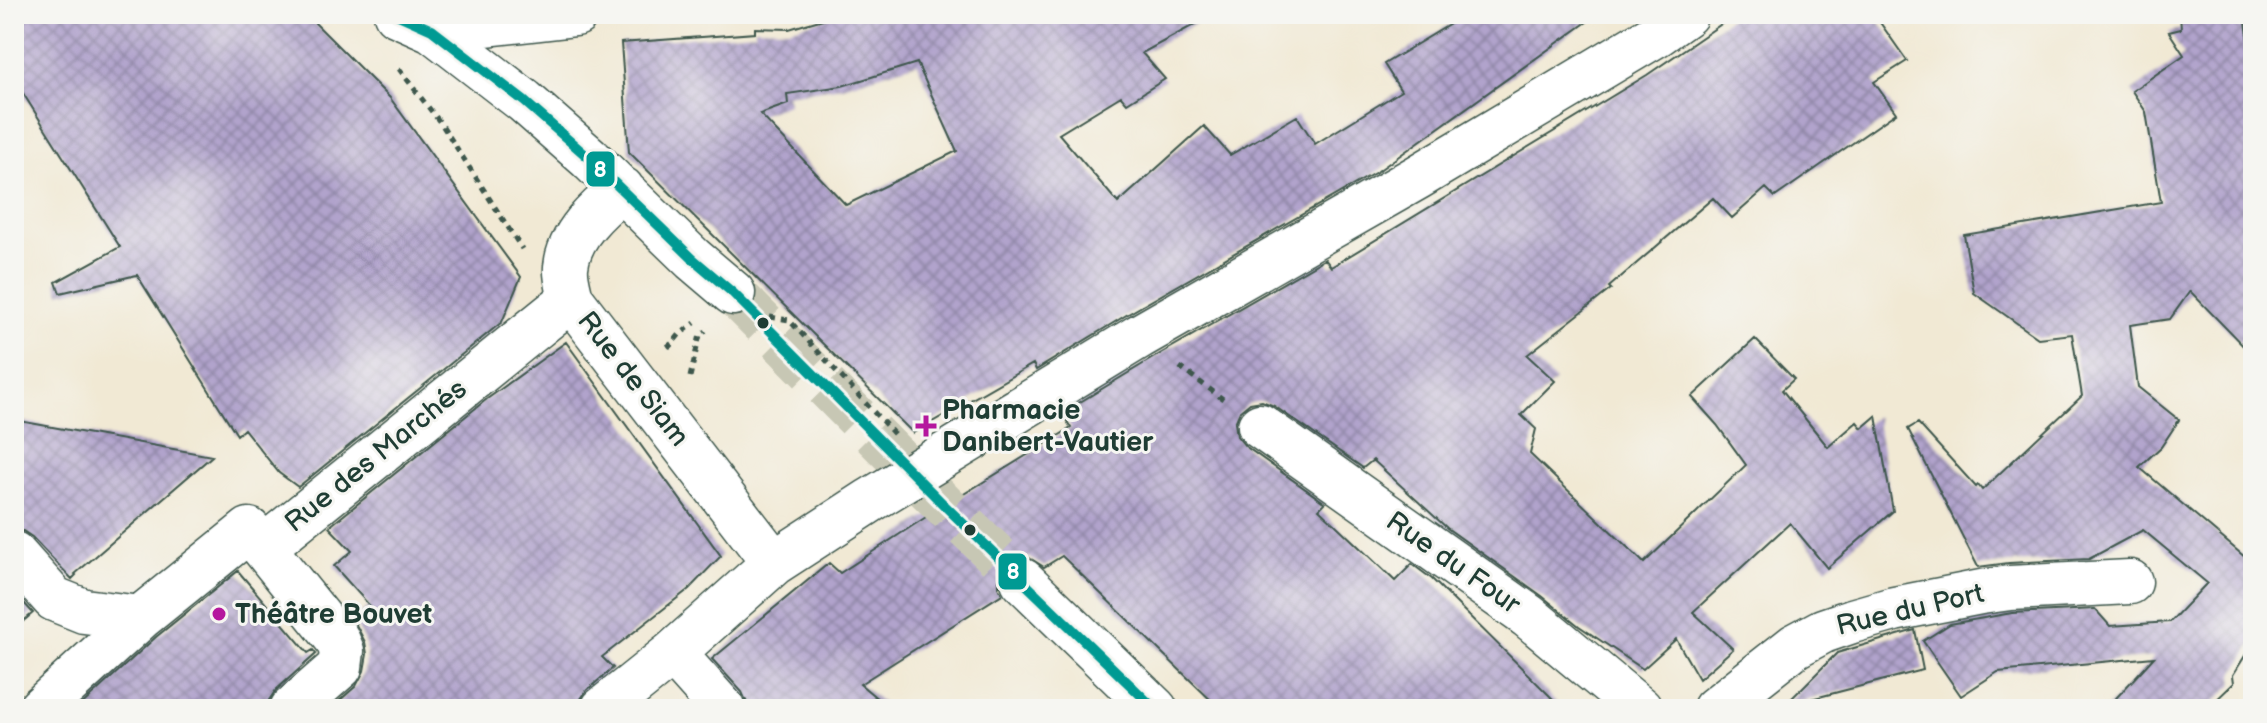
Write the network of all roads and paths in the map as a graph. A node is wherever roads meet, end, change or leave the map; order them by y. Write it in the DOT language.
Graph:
graph roads {
  1 [pos="576,14"];
  2 [pos="1686,14"];
  3 [pos="414,22"];
  4 [pos="395,63"];
  5 [pos="622,189"];
  6 [pos="561,306"];
  7 [pos="736,312"];
  8 [pos="680,334"];
  9 [pos="663,337"];
  10 [pos="1179,366"];
  11 [pos="683,376"];
  12 [pos="1260,426"];
  13 [pos="924,467"];
  14 [pos="264,547"];
  15 [pos="14,554"];
  16 [pos="774,563"];
  17 [pos="1023,581"];
  18 [pos="2130,582"];
  19 [pos="140,618"];
  20 [pos="673,653"];
  21 [pos="40,709"];
  22 [pos="292,709"];
  23 [pos="603,709"];
  24 [pos="723,709"];
  25 [pos="1155,709"];
  26 [pos="1640,709"];
  27 [pos="1715,709"];
  1 -- 3 [label="street"];
  2 -- 13 [label="street"];
  3 -- 5 [label="street"];
  4 -- 6 [label="path, Rue de Siam"];
  5 -- 6 [label="street, Rue de Siam"];
  5 -- 7 [label="street"];
  6 -- 14 [label="street, Rue des Marchés"];
  6 -- 16 [label="street, Rue de Siam"];
  7 -- 11 [label="path"];
  7 -- 13 [label="path"];
  8 -- 9 [label="path"];
  10 -- 12 [label="path"];
  12 -- 26 [label="street, Rue du Four"];
  13 -- 16 [label="street"];
  14 -- 19 [label="street, Rue des Marchés"];
  14 -- 22 [label="street"];
  15 -- 19 [label="street"];
  16 -- 20 [label="street"];
  17 -- 25 [label="street"];
  18 -- 27 [label="street, Rue du Port"];
  19 -- 21 [label="street, Rue des Marchés"];
  20 -- 23 [label="street"];
  20 -- 24 [label="street"];
}
